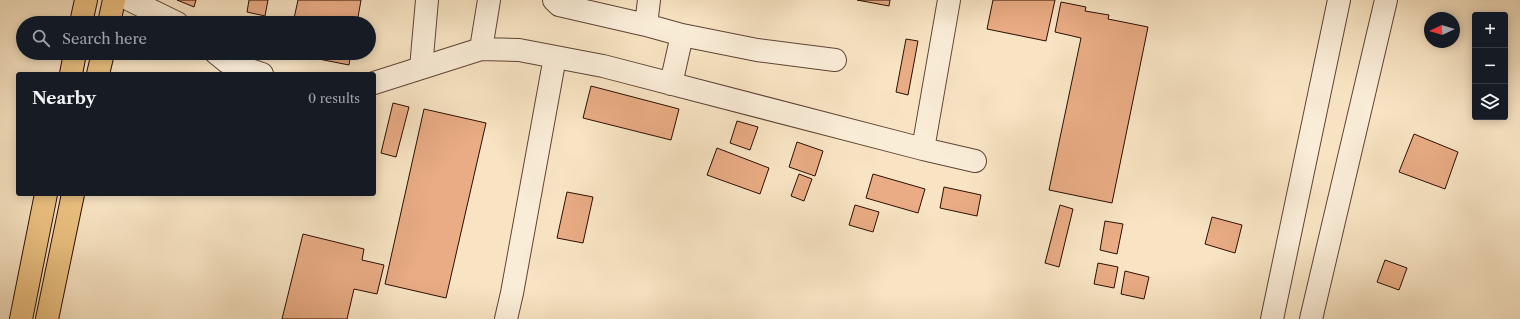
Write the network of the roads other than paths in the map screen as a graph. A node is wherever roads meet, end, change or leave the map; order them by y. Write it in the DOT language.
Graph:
graph roads {
  1 [pos="86,0"];
  2 [pos="114,0"];
  3 [pos="130,0"];
  4 [pos="427,0"];
  5 [pos="489,0"];
  6 [pos="554,0"];
  7 [pos="649,0"];
  8 [pos="949,0"];
  9 [pos="1339,0"];
  10 [pos="1386,0"];
  11 [pos="83,16"];
  12 [pos="111,16"];
  13 [pos="163,16"];
  14 [pos="646,24"];
  15 [pos="682,35"];
  16 [pos="481,49"];
  17 [pos="555,57"];
  18 [pos="74,60"];
  19 [pos="101,60"];
  20 [pos="225,60"];
  21 [pos="835,60"];
  22 [pos="421,68"];
  23 [pos="71,72"];
  24 [pos="98,72"];
  25 [pos="256,72"];
  26 [pos="376,82"];
  27 [pos="671,84"];
  28 [pos="923,149"];
  29 [pos="975,161"];
  30 [pos="46,196"];
  31 [pos="73,196"];
  32 [pos="20,319"];
  33 [pos="47,319"];
  34 [pos="506,319"];
  35 [pos="1272,319"];
  36 [pos="1311,319"];
  1 -- 11 [label="highway"];
  2 -- 12 [label="highway"];
  3 -- 13 [label="street"];
  4 -- 22 [label="street"];
  5 -- 16 [label="street"];
  6 -- 14 [label="street"];
  7 -- 14 [label="street"];
  8 -- 28 [label="street"];
  9 -- 35 [label="street"];
  10 -- 36 [label="street"];
  14 -- 15 [label="street"];
  15 -- 21 [label="street"];
  15 -- 27 [label="street"];
  16 -- 17 [label="street"];
  16 -- 22 [label="street"];
  17 -- 27 [label="street"];
  17 -- 34 [label="street"];
  18 -- 23 [label="highway"];
  19 -- 24 [label="highway"];
  20 -- 25 [label="street"];
  22 -- 26 [label="street"];
  27 -- 28 [label="street"];
  28 -- 29 [label="street"];
  30 -- 32 [label="highway"];
  31 -- 33 [label="highway"];
}
